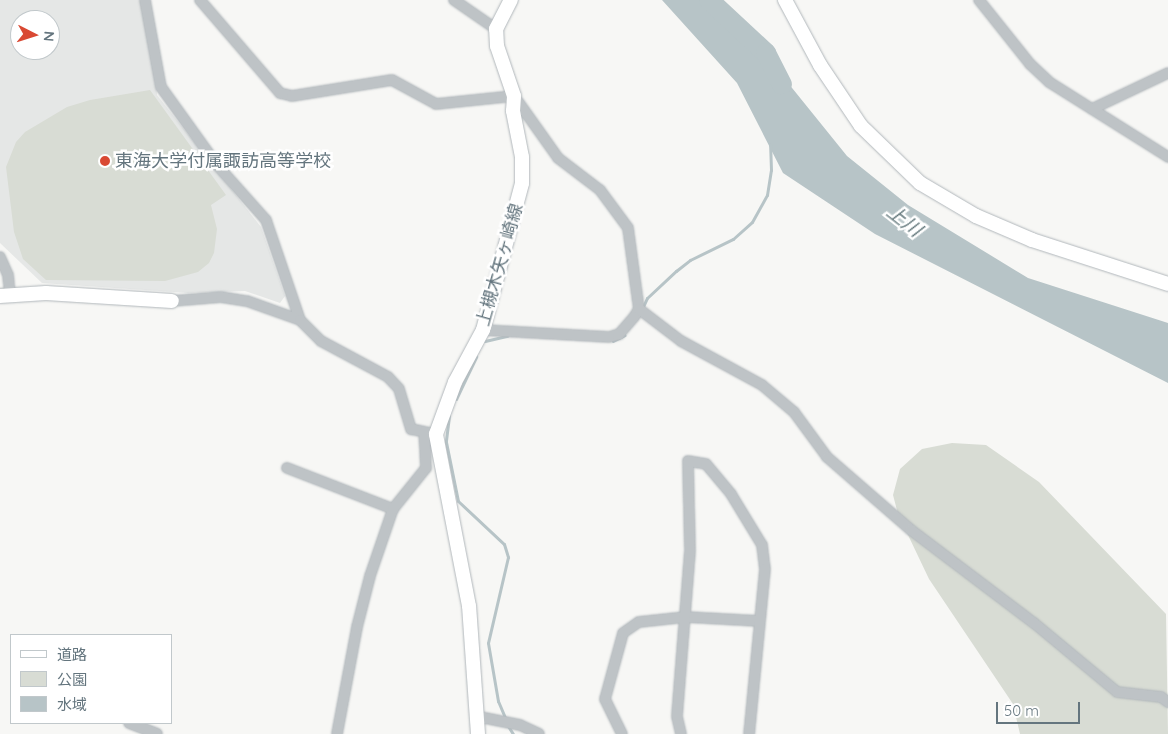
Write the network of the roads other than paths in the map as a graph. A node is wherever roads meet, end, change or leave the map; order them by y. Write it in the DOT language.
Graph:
graph roads {
  1 [pos="145,0"];
  2 [pos="200,0"];
  3 [pos="454,0"];
  4 [pos="511,0"];
  5 [pos="785,0"];
  6 [pos="979,0"];
  7 [pos="496,29"];
  8 [pos="1168,73"];
  9 [pos="514,96"];
  10 [pos="1092,109"];
  11 [pos="1168,157"];
  12 [pos="0,257"];
  13 [pos="1168,284"];
  14 [pos="5,295"];
  15 [pos="172,301"];
  16 [pos="642,311"];
  17 [pos="300,320"];
  18 [pos="483,330"];
  19 [pos="430,433"];
  20 [pos="287,468"];
  21 [pos="393,509"];
  22 [pos="686,617"];
  23 [pos="760,621"];
  24 [pos="1168,702"];
  25 [pos="475,716"];
  26 [pos="132,724"];
  27 [pos="157,734"];
  28 [pos="337,734"];
  29 [pos="478,734"];
  30 [pos="539,734"];
  31 [pos="622,734"];
  32 [pos="681,734"];
  33 [pos="749,734"];
  1 -- 17 [label="street"];
  2 -- 9 [label="street"];
  3 -- 7 [label="street"];
  4 -- 7 [label="main road"];
  5 -- 13 [label="main road"];
  6 -- 10 [label="street"];
  7 -- 9 [label="main road, 上槻木矢ヶ崎線"];
  8 -- 10 [label="street"];
  9 -- 16 [label="street"];
  9 -- 18 [label="main road, 上槻木矢ヶ崎線"];
  10 -- 11 [label="street"];
  12 -- 14 [label="street"];
  14 -- 15 [label="main road"];
  15 -- 17 [label="street"];
  16 -- 18 [label="street"];
  16 -- 24 [label="street"];
  17 -- 19 [label="street"];
  18 -- 19 [label="main road, 上槻木矢ヶ崎線"];
  19 -- 21 [label="street"];
  19 -- 25 [label="main road"];
  20 -- 21 [label="street"];
  21 -- 28 [label="street"];
  22 -- 23 [label="street"];
  22 -- 23 [label="street"];
  22 -- 31 [label="street"];
  22 -- 32 [label="street"];
  23 -- 33 [label="street"];
  25 -- 29 [label="main road"];
  25 -- 30 [label="street"];
  26 -- 27 [label="street"];
}
